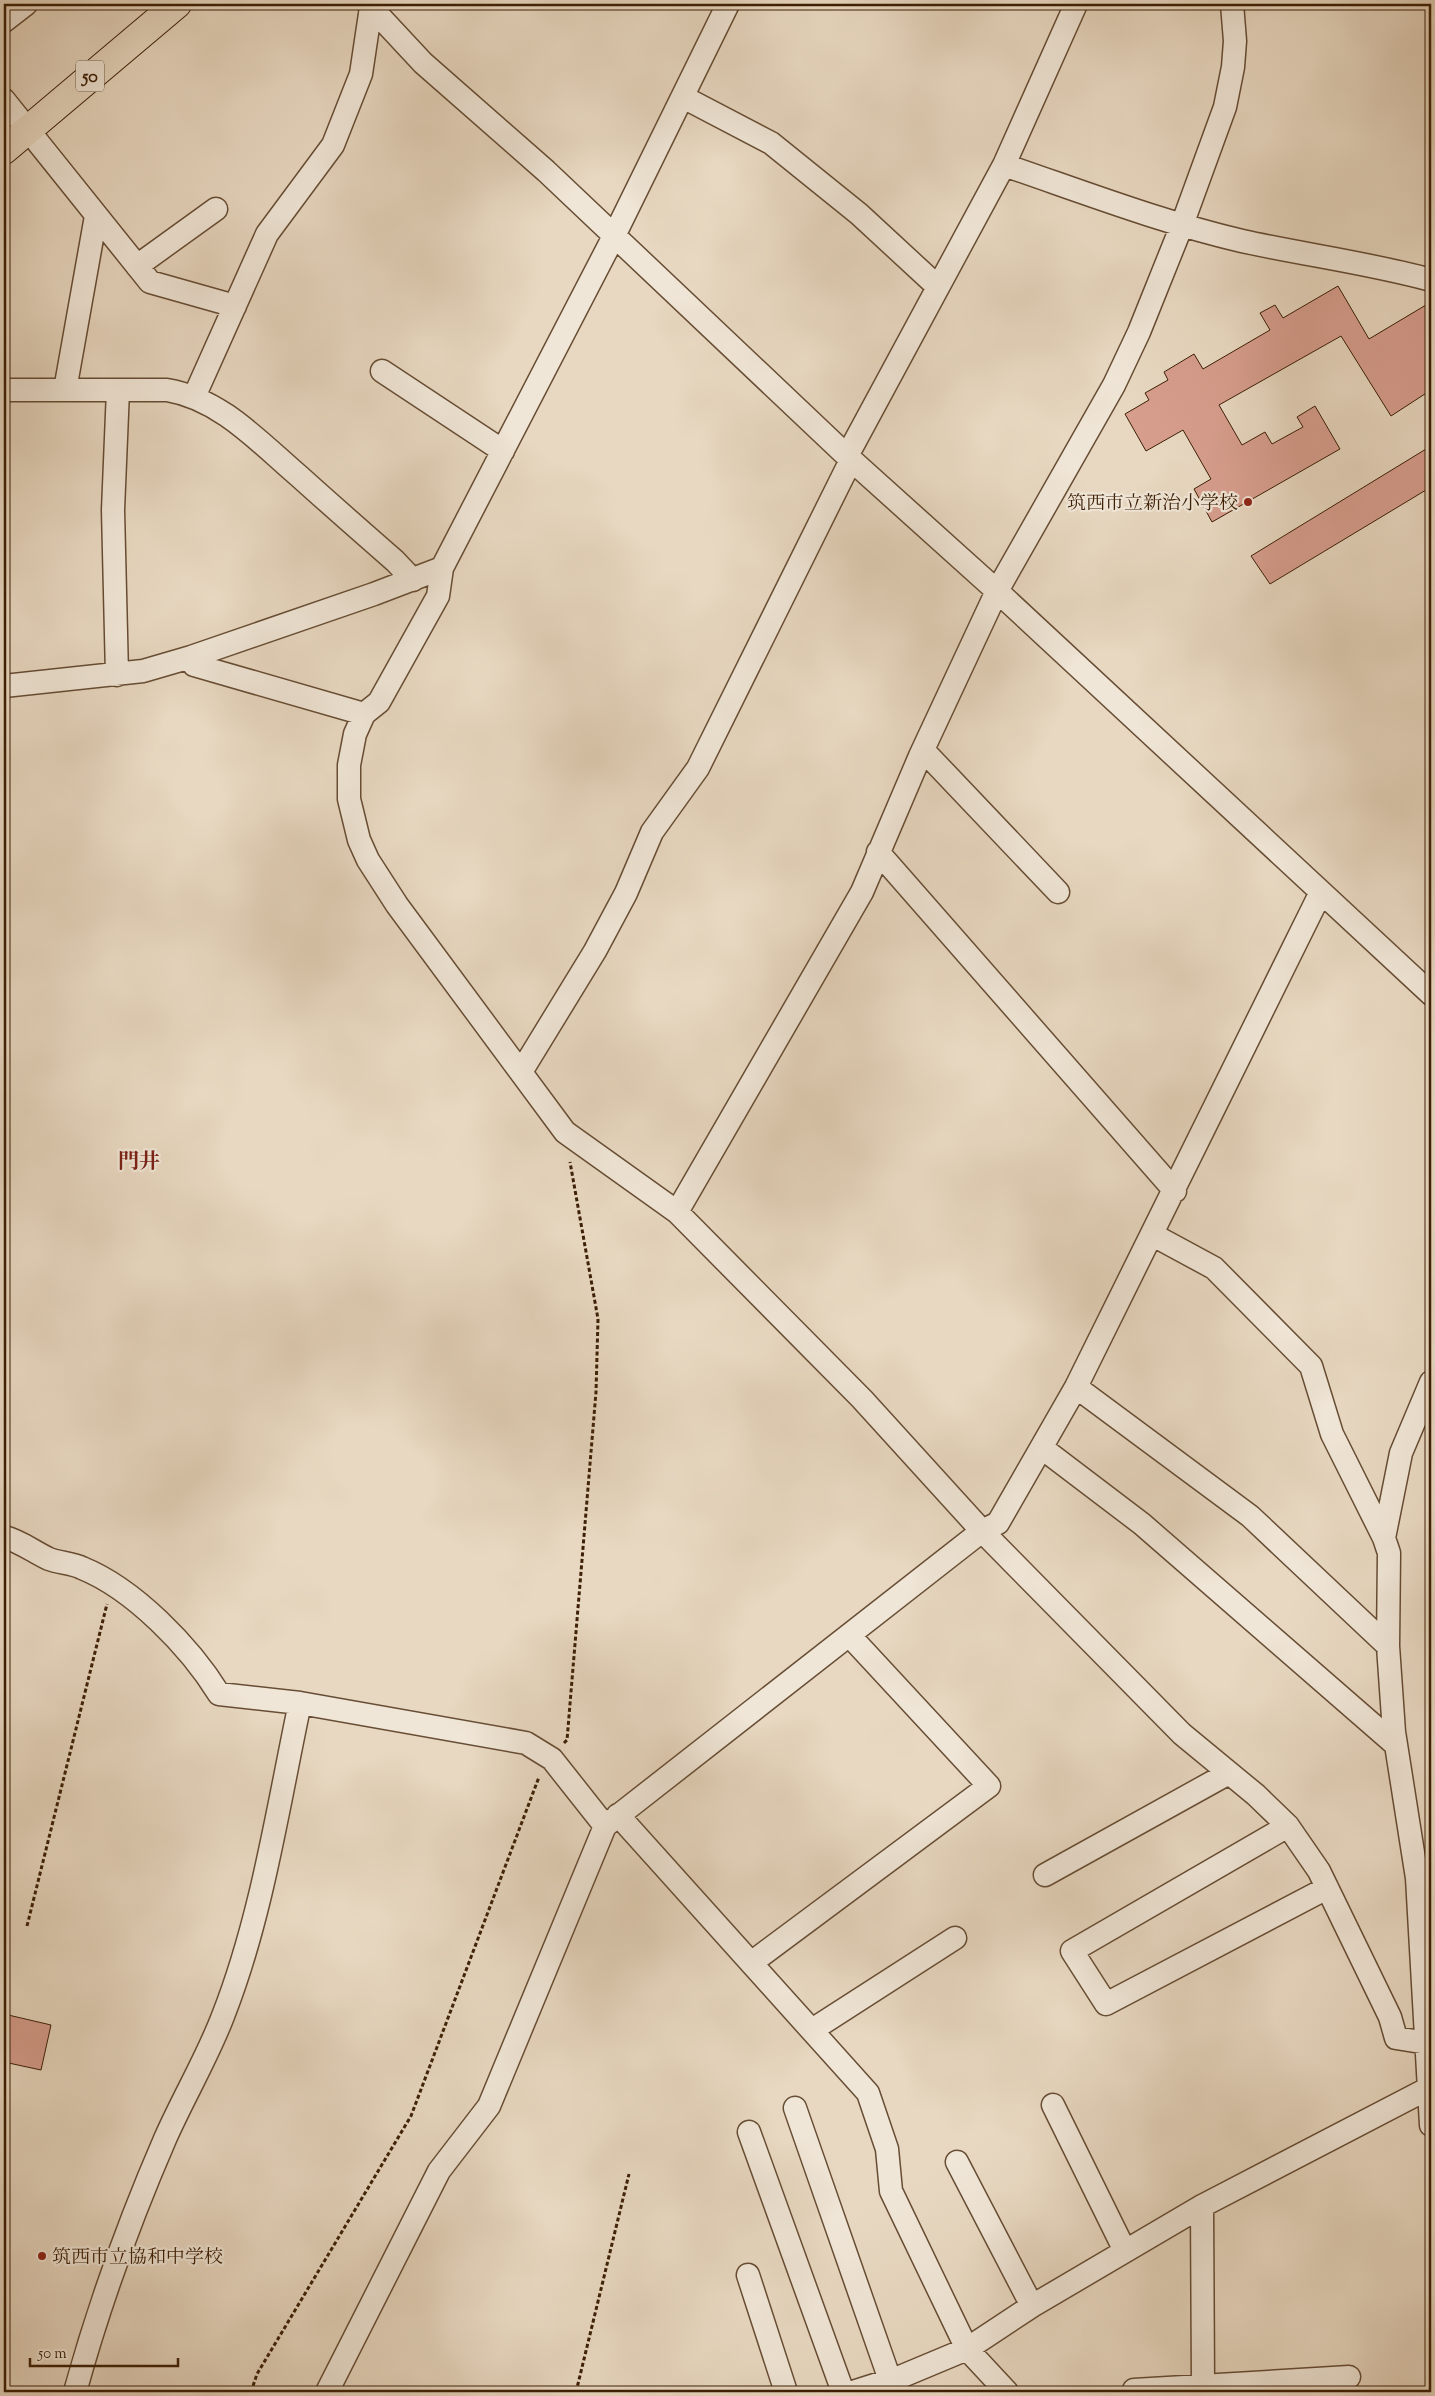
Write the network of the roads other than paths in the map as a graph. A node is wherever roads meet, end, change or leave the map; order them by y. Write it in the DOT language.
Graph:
graph roads {
  1 [pos="26,4"];
  2 [pos="177,4"];
  3 [pos="728,4"];
  4 [pos="1076,4"];
  5 [pos="1232,4"];
  6 [pos="369,5"];
  7 [pos="4,21"];
  8 [pos="683,97"];
  9 [pos="4,100"];
  10 [pos="26,130"];
  11 [pos="4,150"];
  12 [pos="1004,165"];
  13 [pos="216,209"];
  14 [pos="96,216"];
  15 [pos="1182,225"];
  16 [pos="614,236"];
  17 [pos="137,266"];
  18 [pos="1431,280"];
  19 [pos="938,287"];
  20 [pos="235,306"];
  21 [pos="382,371"];
  22 [pos="4,390"];
  23 [pos="65,390"];
  24 [pos="118,390"];
  25 [pos="194,397"];
  26 [pos="503,451"];
  27 [pos="849,458"];
  28 [pos="442,568"];
  29 [pos="413,580"];
  30 [pos="997,590"];
  31 [pos="191,657"];
  32 [pos="117,675"];
  33 [pos="4,686"];
  34 [pos="364,714"];
  35 [pos="923,750"];
  36 [pos="878,852"];
  37 [pos="1058,892"];
  38 [pos="1321,892"];
  39 [pos="1431,994"];
  40 [pos="521,1072"];
  41 [pos="1175,1191"];
  42 [pos="676,1212"];
  43 [pos="1153,1234"];
  44 [pos="1431,1382"];
  45 [pos="1076,1387"];
  46 [pos="1042,1448"];
  47 [pos="982,1531"];
  48 [pos="4,1537"];
  49 [pos="1384,1538"];
  50 [pos="849,1634"];
  51 [pos="1388,1646"];
  52 [pos="300,1703"];
  53 [pos="1396,1744"];
  54 [pos="1229,1773"];
  55 [pos="611,1820"];
  56 [pos="1288,1826"];
  57 [pos="1045,1875"];
  58 [pos="1424,1878"];
  59 [pos="1327,1888"];
  60 [pos="955,1938"];
  61 [pos="751,1963"];
  62 [pos="812,2030"];
  63 [pos="1427,2043"];
  64 [pos="1429,2088"];
  65 [pos="1052,2105"];
  66 [pos="794,2108"];
  67 [pos="1431,2125"];
  68 [pos="748,2132"];
  69 [pos="957,2162"];
  70 [pos="1202,2206"];
  71 [pos="1125,2251"];
  72 [pos="748,2274"];
  73 [pos="1032,2306"];
  74 [pos="967,2349"];
  75 [pos="1349,2377"];
  76 [pos="890,2380"];
  77 [pos="1203,2385"];
  78 [pos="75,2392"];
  79 [pos="327,2392"];
  80 [pos="786,2392"];
  81 [pos="843,2392"];
  82 [pos="853,2392"];
  83 [pos="1007,2392"];
  84 [pos="1133,2392"];
  1 -- 7 [label="street"];
  2 -- 10 [label="highway, 50"];
  3 -- 8 [label="street"];
  4 -- 12 [label="street"];
  5 -- 15 [label="street"];
  6 -- 16 [label="street"];
  6 -- 20 [label="street"];
  8 -- 16 [label="street"];
  8 -- 19 [label="street"];
  9 -- 10 [label="street"];
  10 -- 11 [label="highway, 50"];
  10 -- 14 [label="street"];
  12 -- 15 [label="street"];
  12 -- 19 [label="street"];
  13 -- 17 [label="street"];
  14 -- 17 [label="street"];
  14 -- 23 [label="street"];
  15 -- 18 [label="street"];
  15 -- 30 [label="street"];
  16 -- 26 [label="street"];
  16 -- 27 [label="street"];
  17 -- 20 [label="street"];
  19 -- 27 [label="street"];
  20 -- 25 [label="street"];
  21 -- 26 [label="street"];
  22 -- 23 [label="street"];
  23 -- 24 [label="street"];
  24 -- 25 [label="street"];
  24 -- 32 [label="street"];
  25 -- 29 [label="street"];
  26 -- 28 [label="street"];
  27 -- 30 [label="street"];
  27 -- 40 [label="street"];
  28 -- 29 [label="street"];
  28 -- 34 [label="street"];
  29 -- 31 [label="street"];
  30 -- 35 [label="street"];
  30 -- 38 [label="street"];
  31 -- 32 [label="street"];
  31 -- 34 [label="street"];
  32 -- 33 [label="street"];
  34 -- 40 [label="street"];
  35 -- 36 [label="street"];
  35 -- 37 [label="street"];
  36 -- 41 [label="street"];
  36 -- 42 [label="street"];
  38 -- 39 [label="street"];
  38 -- 41 [label="street"];
  40 -- 42 [label="street"];
  41 -- 43 [label="street"];
  42 -- 47 [label="street"];
  43 -- 45 [label="street"];
  43 -- 49 [label="street"];
  44 -- 49 [label="street"];
  45 -- 46 [label="street"];
  45 -- 51 [label="street"];
  46 -- 47 [label="street"];
  46 -- 53 [label="street"];
  47 -- 50 [label="street"];
  47 -- 54 [label="street"];
  48 -- 52 [label="street"];
  49 -- 51 [label="street"];
  50 -- 55 [label="street"];
  50 -- 61 [label="street"];
  51 -- 53 [label="street"];
  52 -- 55 [label="street"];
  52 -- 78 [label="street"];
  53 -- 58 [label="street"];
  54 -- 56 [label="street"];
  54 -- 57 [label="street"];
  55 -- 61 [label="street"];
  55 -- 79 [label="street"];
  56 -- 59 [label="street"];
  56 -- 59 [label="street"];
  58 -- 63 [label="street"];
  59 -- 63 [label="street"];
  60 -- 62 [label="street"];
  61 -- 62 [label="street"];
  62 -- 74 [label="street"];
  63 -- 64 [label="street"];
  64 -- 67 [label="street"];
  64 -- 70 [label="street"];
  65 -- 71 [label="street"];
  66 -- 76 [label="street"];
  68 -- 81 [label="street"];
  69 -- 73 [label="street"];
  70 -- 71 [label="street"];
  70 -- 77 [label="street"];
  71 -- 73 [label="street"];
  72 -- 80 [label="street"];
  73 -- 74 [label="street"];
  74 -- 76 [label="street"];
  74 -- 83 [label="street"];
  75 -- 77 [label="street"];
  76 -- 82 [label="street"];
  77 -- 84 [label="street"];
}
